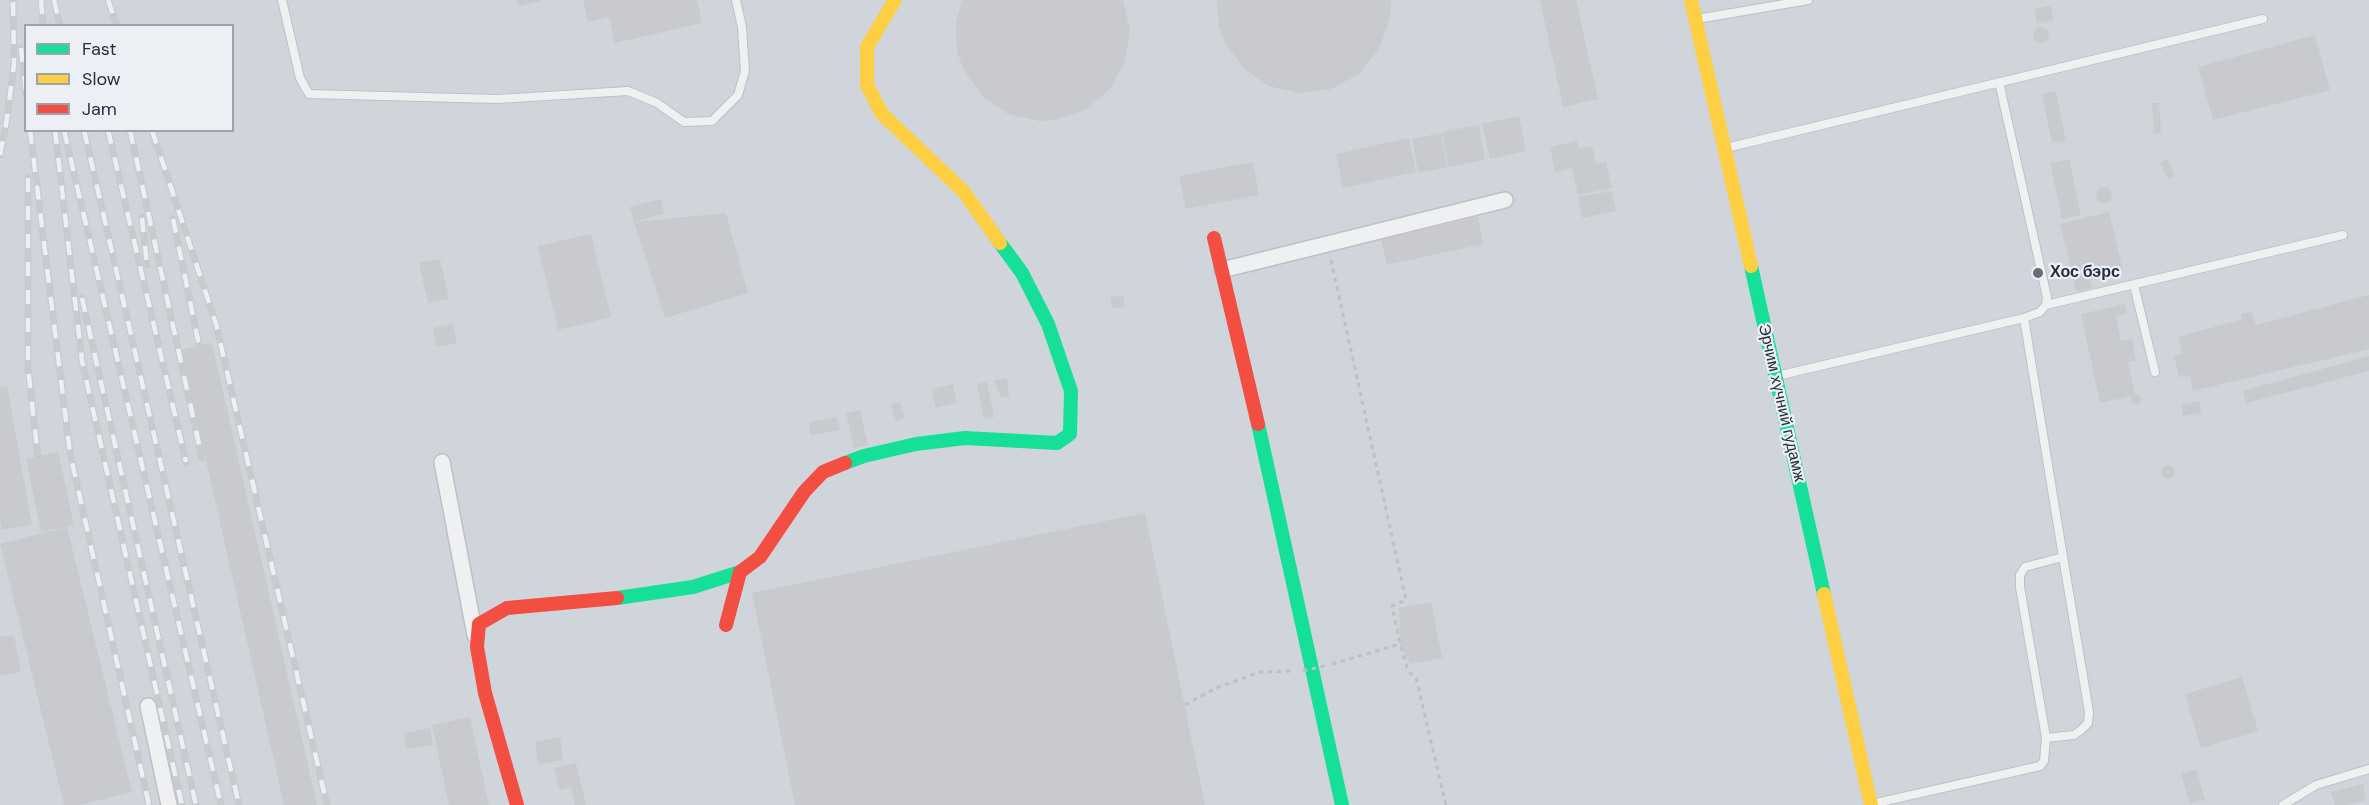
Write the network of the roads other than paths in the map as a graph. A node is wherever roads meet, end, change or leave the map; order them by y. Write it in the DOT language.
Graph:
graph roads {
  1 [pos="282,0"];
  2 [pos="736,0"];
  3 [pos="895,0"];
  4 [pos="1691,0"];
  5 [pos="1808,0"];
  6 [pos="1695,19"];
  7 [pos="2263,19"];
  8 [pos="1999,82"];
  9 [pos="1724,149"];
  10 [pos="1505,200"];
  11 [pos="2343,235"];
  12 [pos="1214,238"];
  13 [pos="1222,270"];
  14 [pos="2134,285"];
  15 [pos="2046,305"];
  16 [pos="2024,318"];
  17 [pos="2155,372"];
  18 [pos="1775,376"];
  19 [pos="441,462"];
  20 [pos="2063,557"];
  21 [pos="740,572"];
  22 [pos="726,625"];
  23 [pos="477,646"];
  24 [pos="148,706"];
  25 [pos="2046,738"];
  26 [pos="2369,769"];
  27 [pos="169,805"];
  28 [pos="517,805"];
  29 [pos="1342,805"];
  30 [pos="1871,805"];
  31 [pos="2283,805"];
  1 -- 2 [label="lane"];
  3 -- 21 [label="street"];
  4 -- 6 [label="street, Эрчим хүчний гудамж"];
  5 -- 6 [label="lane"];
  6 -- 9 [label="street, Эрчим хүчний гудамж"];
  7 -- 8 [label="lane"];
  8 -- 9 [label="lane"];
  8 -- 15 [label="lane"];
  9 -- 18 [label="street, Эрчим хүчний гудамж"];
  10 -- 13 [label="street"];
  11 -- 14 [label="lane"];
  12 -- 13 [label="street"];
  13 -- 29 [label="street"];
  14 -- 15 [label="lane"];
  14 -- 17 [label="lane"];
  15 -- 16 [label="lane"];
  16 -- 18 [label="lane"];
  16 -- 20 [label="lane"];
  18 -- 30 [label="street, Эрчим хүчний гудамж"];
  19 -- 23 [label="street"];
  20 -- 25 [label="lane"];
  20 -- 25 [label="lane"];
  21 -- 22 [label="street"];
  21 -- 23 [label="street"];
  23 -- 28 [label="street"];
  24 -- 27 [label="street"];
  25 -- 30 [label="lane"];
  26 -- 31 [label="lane"];
}
